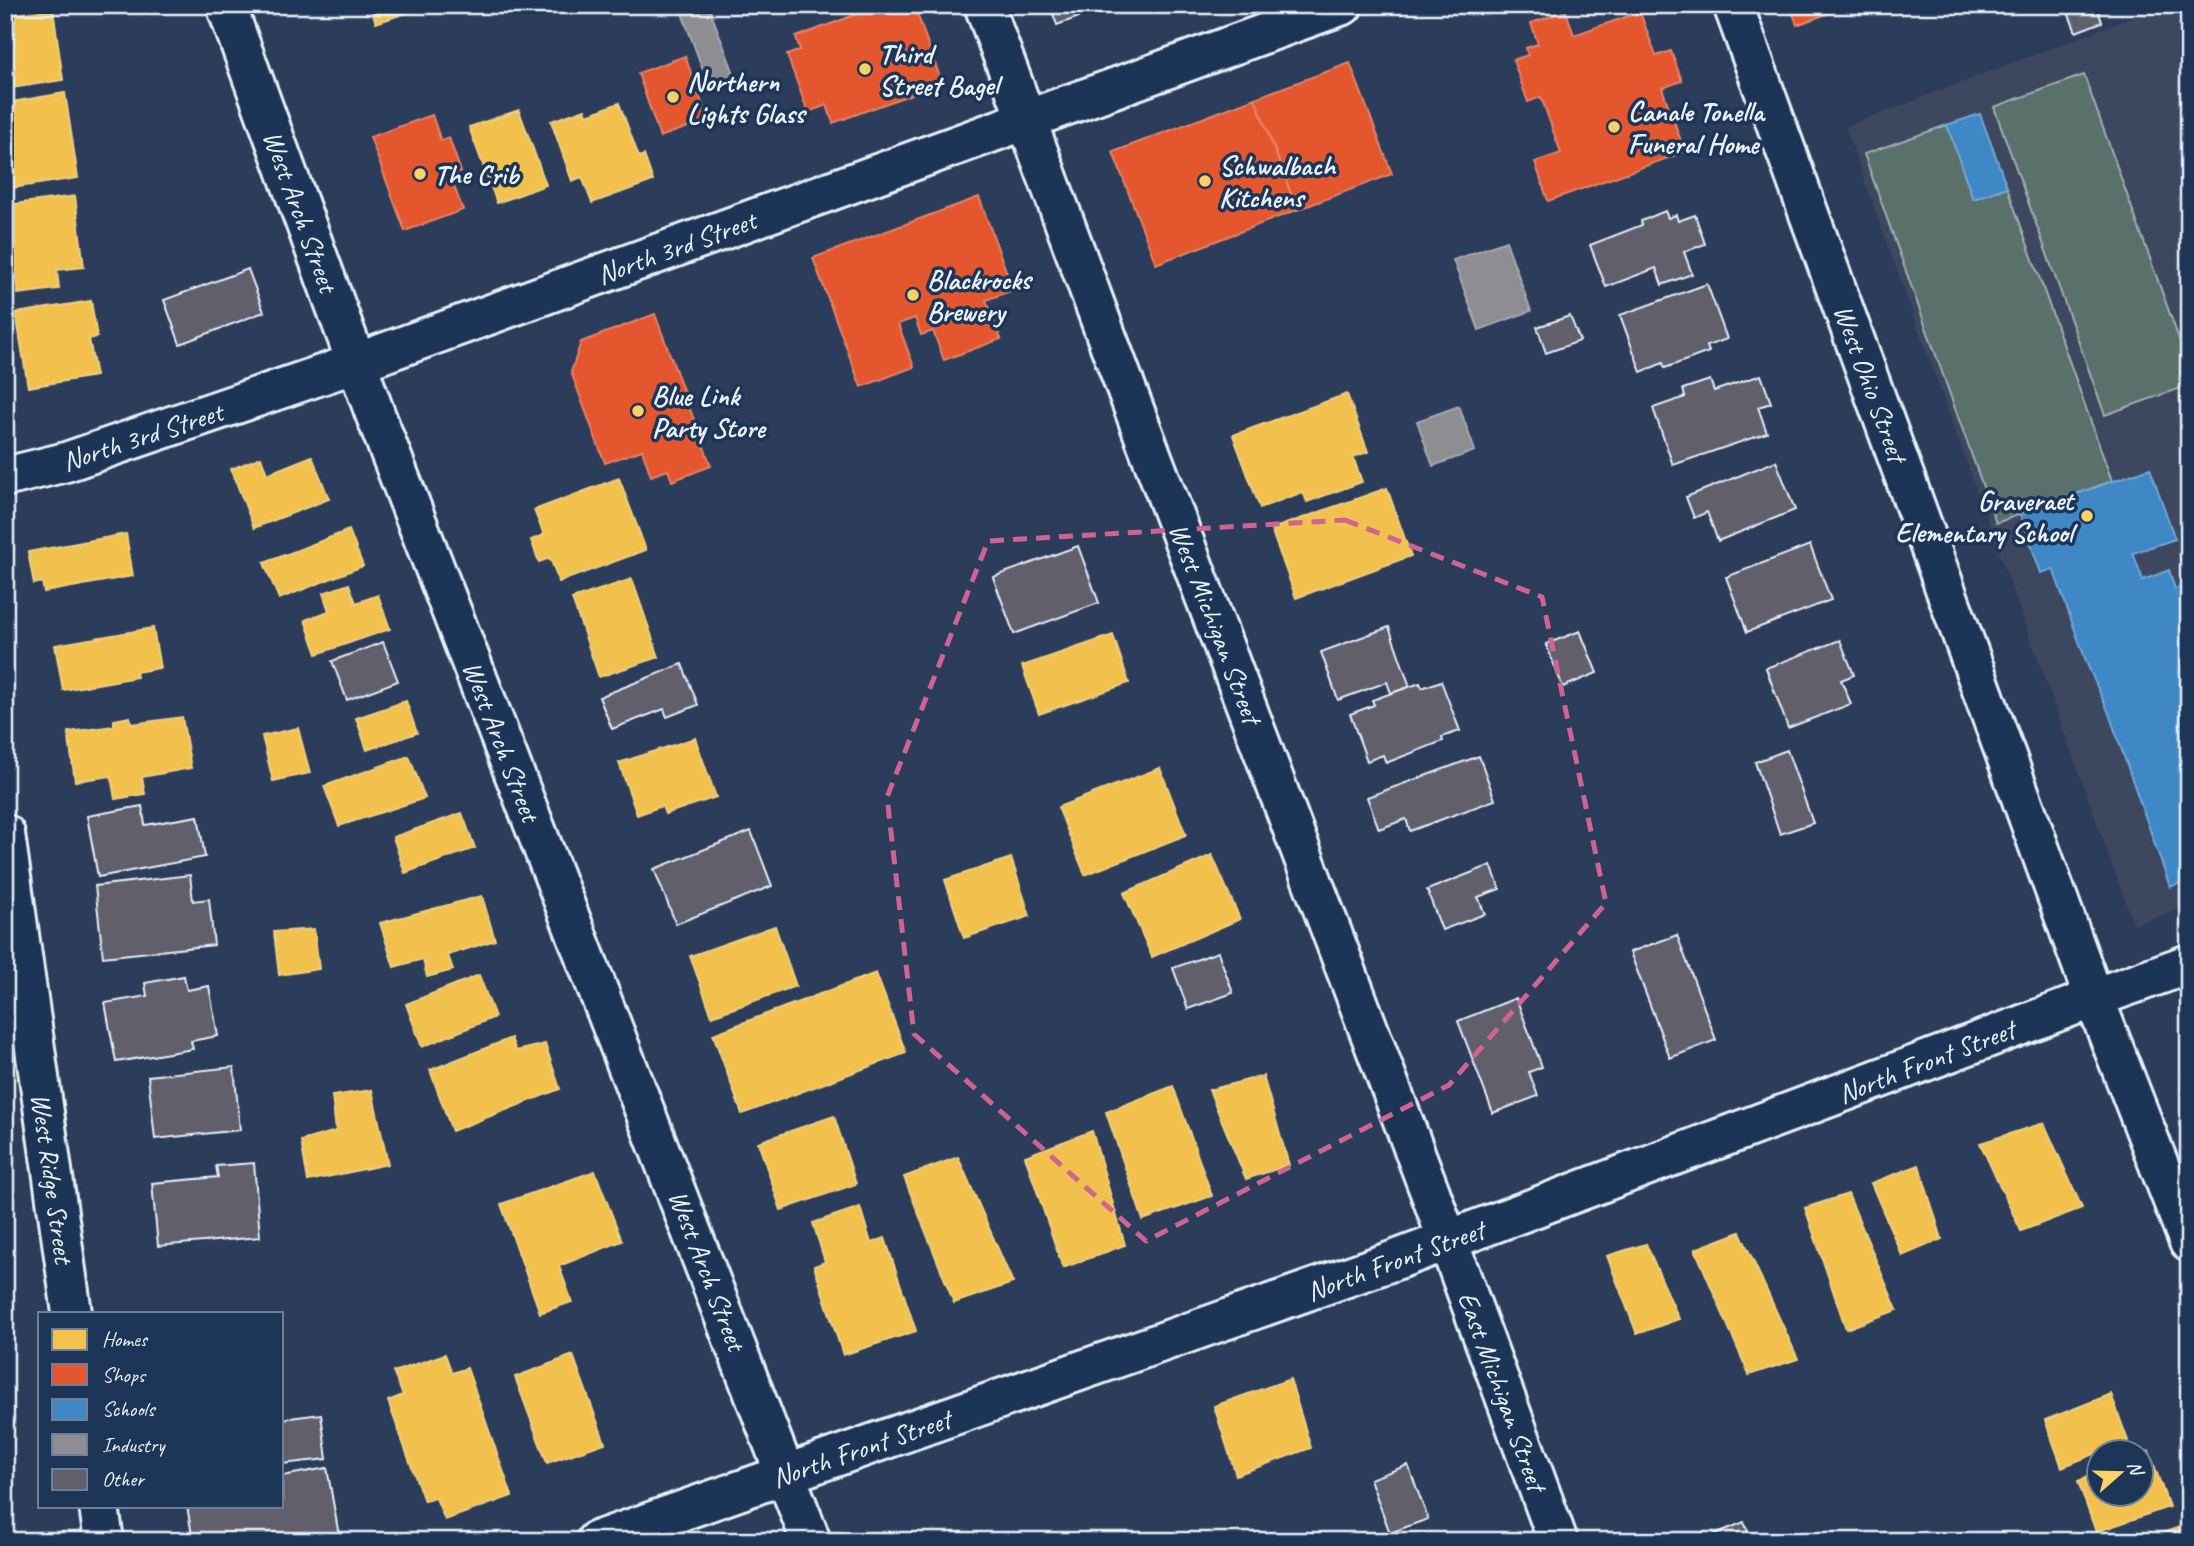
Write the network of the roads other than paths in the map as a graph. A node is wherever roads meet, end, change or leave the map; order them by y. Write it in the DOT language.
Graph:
graph roads {
  1 [pos="226,5"];
  2 [pos="985,5"];
  3 [pos="1343,5"];
  4 [pos="1733,5"];
  5 [pos="1027,119"];
  6 [pos="356,363"];
  7 [pos="5,477"];
  8 [pos="5,834"];
  9 [pos="2189,964"];
  10 [pos="2094,998"];
  11 [pos="1448,1241"];
  12 [pos="2189,1242"];
  13 [pos="72,1312"];
  14 [pos="787,1474"];
  15 [pos="99,1508"];
  16 [pos="104,1541"];
  17 [pos="596,1541"];
  18 [pos="811,1541"];
  19 [pos="1558,1541"];
  1 -- 6 [label="street, West Arch Street"];
  2 -- 5 [label="street, West Michigan Street"];
  3 -- 5 [label="street, North 3rd Street"];
  4 -- 10 [label="street, West Ohio Street"];
  5 -- 6 [label="street, North 3rd Street"];
  5 -- 11 [label="street, West Michigan Street"];
  6 -- 7 [label="street, North 3rd Street"];
  6 -- 14 [label="street, West Arch Street"];
  8 -- 13 [label="street, West Ridge Street"];
  9 -- 10 [label="street, North Front Street"];
  10 -- 11 [label="street, North Front Street"];
  10 -- 12 [label="street, West Ohio Street"];
  11 -- 14 [label="street, North Front Street"];
  11 -- 19 [label="street, East Michigan Street"];
  14 -- 17 [label="street, North Front Street"];
  14 -- 18 [label="street, West Arch Street"];
  15 -- 16 [label="street"];
}
